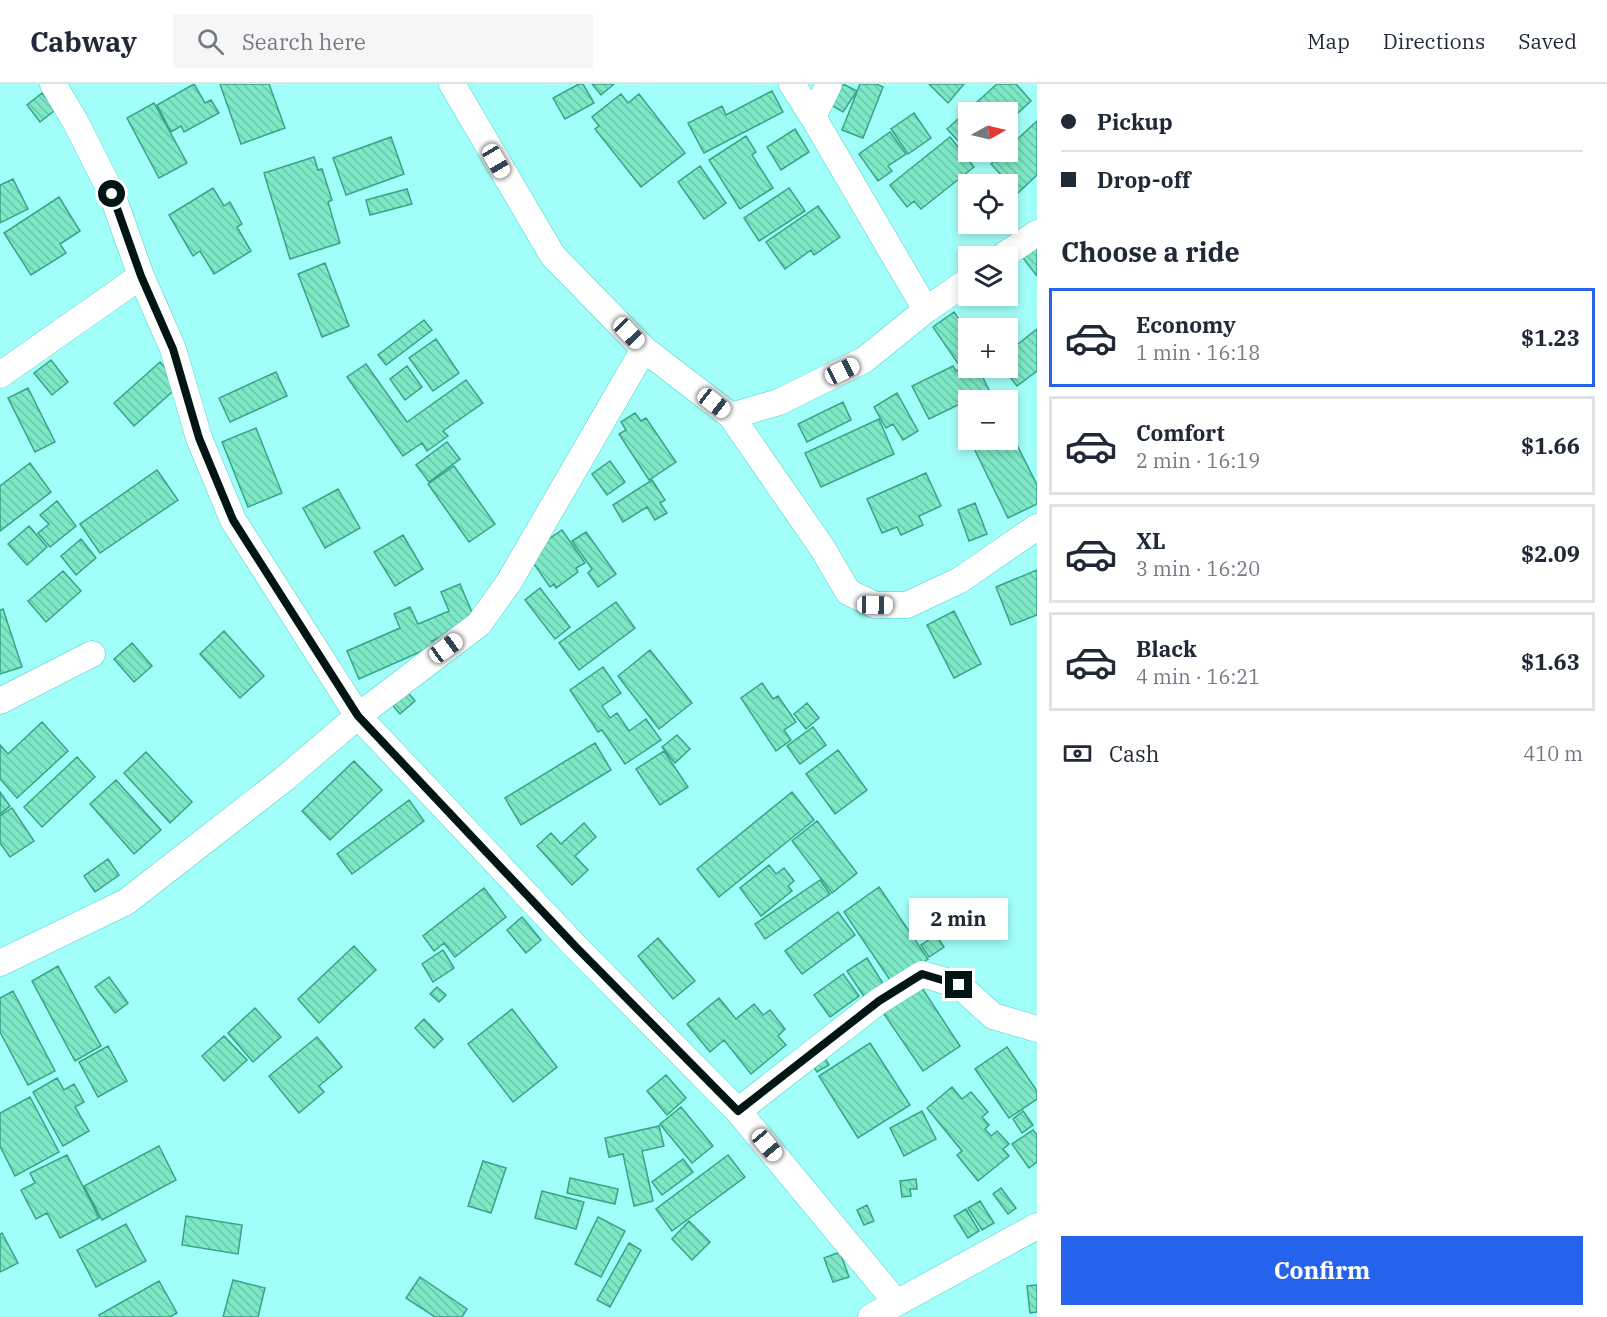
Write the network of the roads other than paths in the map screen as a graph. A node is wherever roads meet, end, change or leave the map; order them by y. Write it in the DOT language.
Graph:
graph roads {
  1 [pos="53,84"];
  2 [pos="452,84"];
  3 [pos="792,84"];
  4 [pos="829,84"];
  5 [pos="813,117"];
  6 [pos="1037,233"];
  7 [pos="1018,246"];
  8 [pos="141,276"];
  9 [pos="958,288"];
  10 [pos="926,310"];
  11 [pos="644,349"];
  12 [pos="0,375"];
  13 [pos="731,416"];
  14 [pos="1037,527"];
  15 [pos="92,654"];
  16 [pos="0,701"];
  17 [pos="358,716"];
  18 [pos="0,963"];
  19 [pos="1037,1029"];
  20 [pos="738,1111"];
  21 [pos="1037,1226"];
  22 [pos="896,1302"];
  23 [pos="871,1317"];
  1 -- 8 [label="street"];
  2 -- 11 [label="street"];
  3 -- 5 [label="street"];
  4 -- 5 [label="street"];
  5 -- 10 [label="street"];
  6 -- 7 [label="street"];
  8 -- 12 [label="street"];
  8 -- 17 [label="street"];
  9 -- 10 [label="street"];
  10 -- 13 [label="street"];
  11 -- 13 [label="street"];
  11 -- 17 [label="street"];
  13 -- 14 [label="street"];
  15 -- 16 [label="street"];
  17 -- 18 [label="street"];
  17 -- 20 [label="street"];
  19 -- 20 [label="street"];
  20 -- 22 [label="street"];
  21 -- 22 [label="street"];
  22 -- 23 [label="street"];
}
